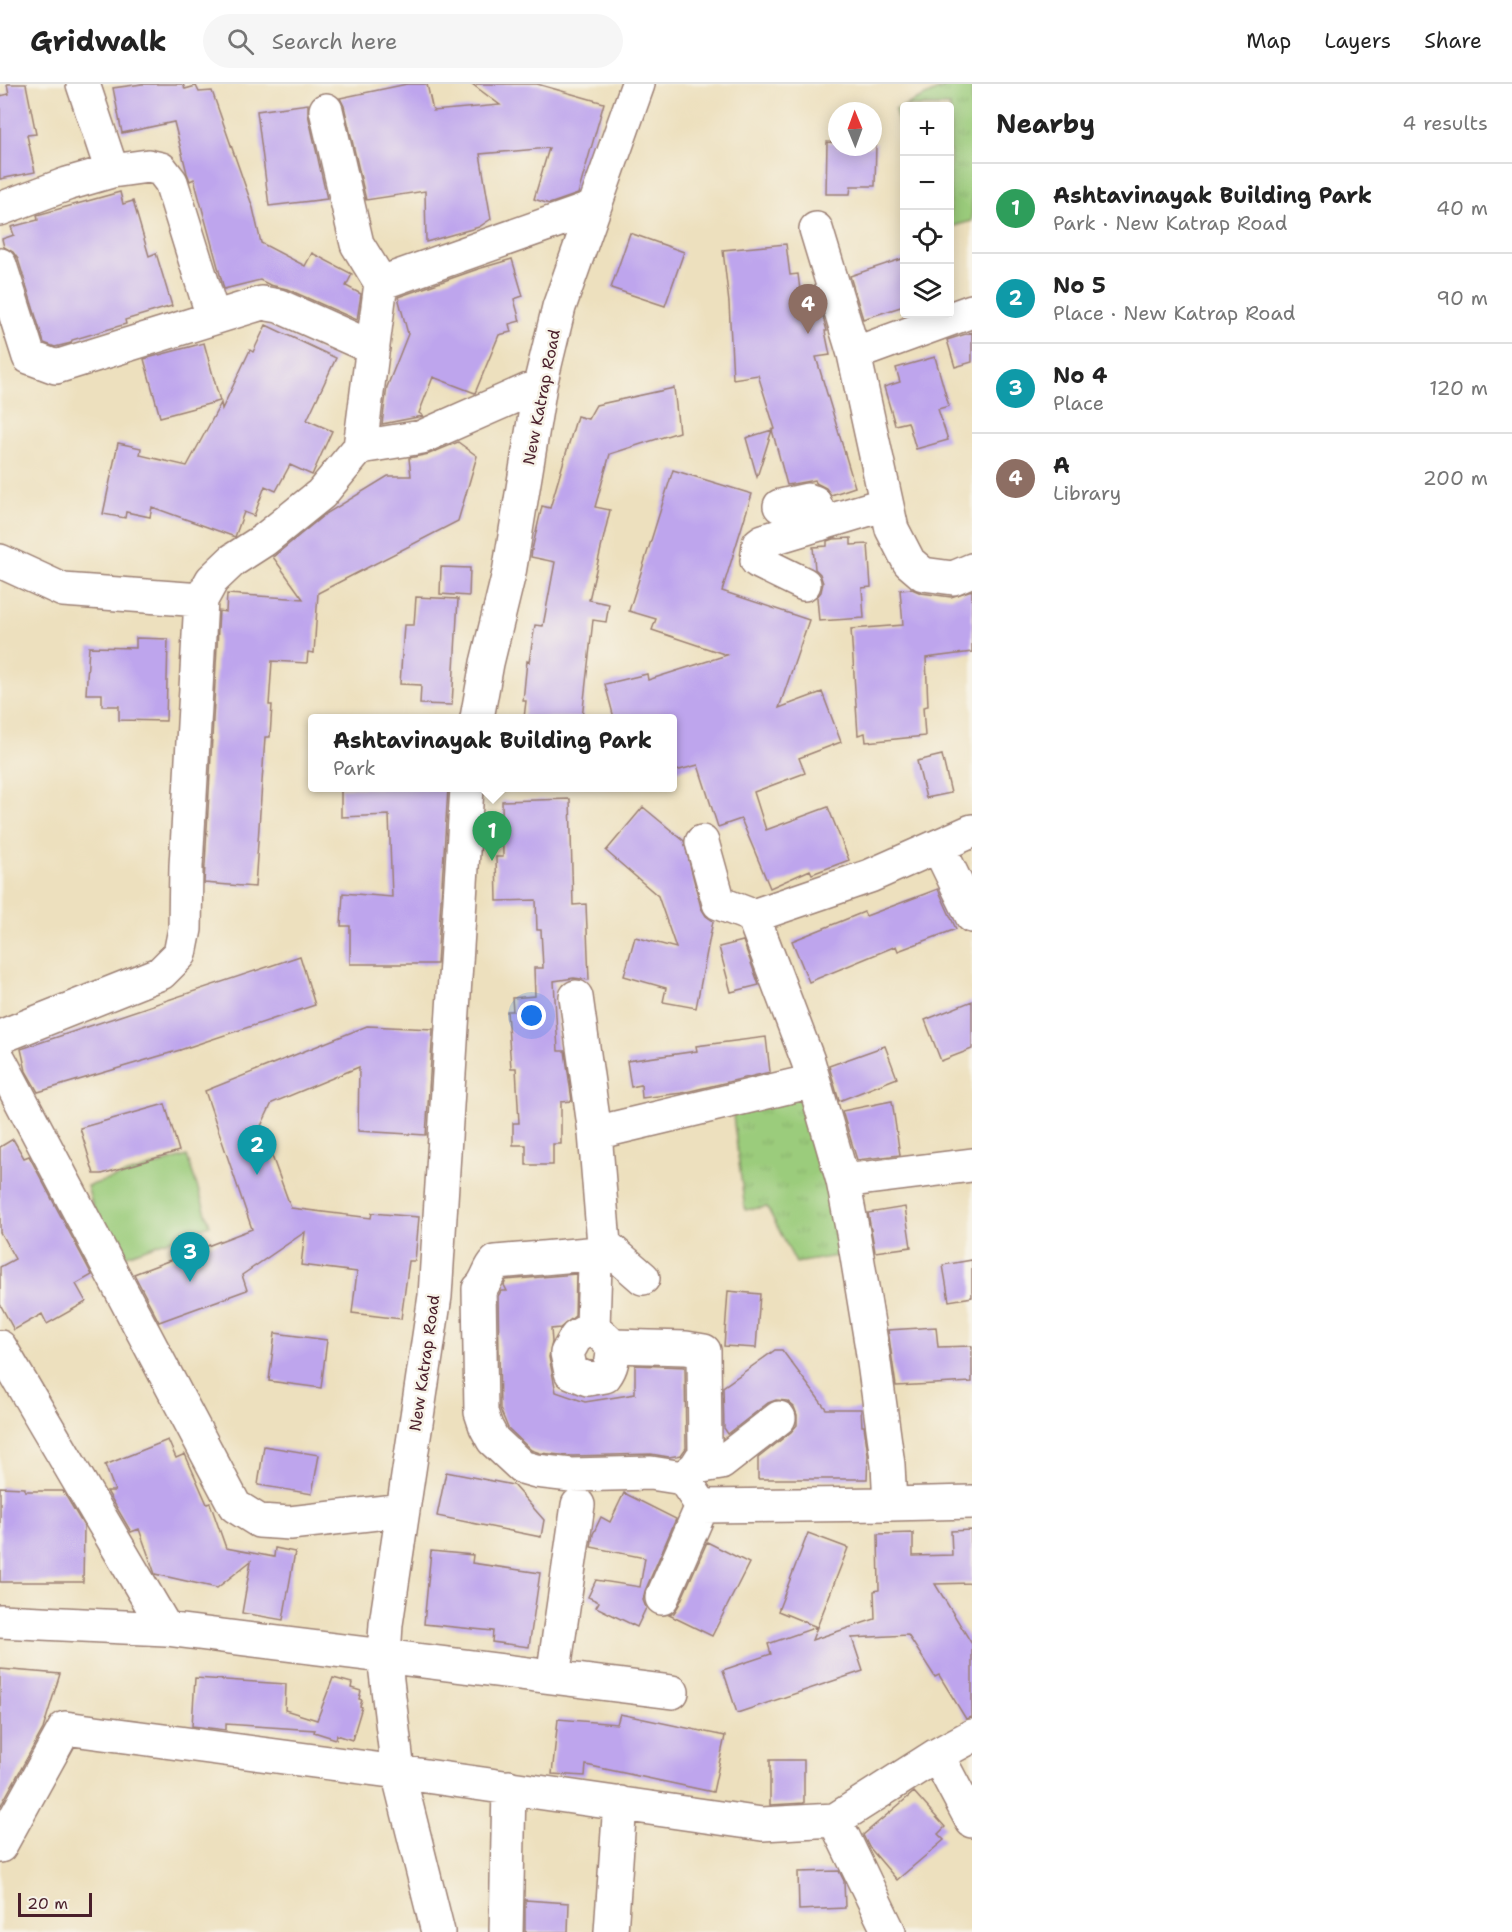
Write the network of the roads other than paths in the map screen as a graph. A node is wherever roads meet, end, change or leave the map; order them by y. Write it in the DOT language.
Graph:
graph roads {
  1 [pos="83,84"];
  2 [pos="638,84"];
  3 [pos="326,110"];
  4 [pos="112,171"];
  5 [pos="592,208"];
  6 [pos="0,209"];
  7 [pos="816,229"];
  8 [pos="0,265"];
  9 [pos="381,283"];
  10 [pos="972,311"];
  11 [pos="213,318"];
  12 [pos="373,348"];
  13 [pos="854,354"];
  14 [pos="540,385"];
  15 [pos="360,447"];
  16 [pos="886,504"];
  17 [pos="780,506"];
  18 [pos="820,524"];
  19 [pos="0,561"];
  20 [pos="972,570"];
  21 [pos="804,584"];
  22 [pos="201,600"];
  23 [pos="478,714"];
  24 [pos="467,792"];
  25 [pos="972,831"];
  26 [pos="702,842"];
  27 [pos="938,846"];
  28 [pos="753,916"];
  29 [pos="972,916"];
  30 [pos="576,997"];
  31 [pos="0,1037"];
  32 [pos="0,1061"];
  33 [pos="813,1081"];
  34 [pos="595,1133"];
  35 [pos="972,1165"];
  36 [pos="843,1181"];
  37 [pos="643,1278"];
  38 [pos="0,1347"];
  39 [pos="779,1418"];
  40 [pos="690,1472"];
  41 [pos="972,1502"];
  42 [pos="578,1504"];
  43 [pos="890,1504"];
  44 [pos="702,1506"];
  45 [pos="403,1510"];
  46 [pos="662,1598"];
  47 [pos="0,1621"];
  48 [pos="166,1629"];
  49 [pos="384,1656"];
  50 [pos="553,1677"];
  51 [pos="672,1692"];
  52 [pos="972,1736"];
  53 [pos="938,1755"];
  54 [pos="398,1772"];
  55 [pos="509,1788"];
  56 [pos="620,1803"];
  57 [pos="835,1820"];
  58 [pos="972,1821"];
  59 [pos="0,1846"];
  60 [pos="438,1932"];
  61 [pos="506,1932"];
  62 [pos="611,1932"];
  63 [pos="889,1932"];
  1 -- 4 [label="street"];
  2 -- 5 [label="street, New Katrap Road"];
  3 -- 9 [label="street"];
  4 -- 6 [label="street"];
  4 -- 11 [label="street"];
  5 -- 9 [label="street"];
  5 -- 14 [label="street, New Katrap Road"];
  7 -- 13 [label="street"];
  8 -- 11 [label="street"];
  9 -- 12 [label="street"];
  10 -- 13 [label="street"];
  11 -- 12 [label="street"];
  12 -- 15 [label="street"];
  13 -- 16 [label="street"];
  14 -- 15 [label="street"];
  14 -- 23 [label="street, New Katrap Road"];
  15 -- 22 [label="street"];
  16 -- 18 [label="street"];
  16 -- 20 [label="street"];
  17 -- 18 [label="street"];
  18 -- 21 [label="street"];
  19 -- 22 [label="street"];
  22 -- 31 [label="street"];
  24 -- 45 [label="street, New Katrap Road"];
  25 -- 27 [label="street"];
  26 -- 28 [label="street"];
  27 -- 28 [label="street"];
  27 -- 29 [label="street"];
  28 -- 33 [label="street"];
  30 -- 34 [label="street"];
  32 -- 45 [label="street"];
  33 -- 34 [label="street"];
  33 -- 36 [label="street"];
  34 -- 37 [label="street"];
  35 -- 36 [label="street"];
  36 -- 43 [label="street"];
  38 -- 48 [label="street"];
  39 -- 40 [label="street"];
  40 -- 40 [label="street"];
  40 -- 44 [label="street"];
  41 -- 43 [label="street"];
  42 -- 50 [label="street"];
  43 -- 44 [label="street"];
  44 -- 46 [label="street"];
  45 -- 49 [label="street, New Katrap Road"];
  47 -- 48 [label="street"];
  48 -- 49 [label="street"];
  49 -- 50 [label="street"];
  49 -- 54 [label="street, New Katrap Road"];
  50 -- 51 [label="street"];
  52 -- 53 [label="street"];
  53 -- 57 [label="street"];
  53 -- 58 [label="street"];
  54 -- 55 [label="street"];
  54 -- 59 [label="street"];
  54 -- 60 [label="street, New Katrap Road"];
  55 -- 56 [label="street"];
  55 -- 61 [label="street"];
  56 -- 57 [label="street"];
  56 -- 62 [label="street"];
  57 -- 63 [label="street"];
}
